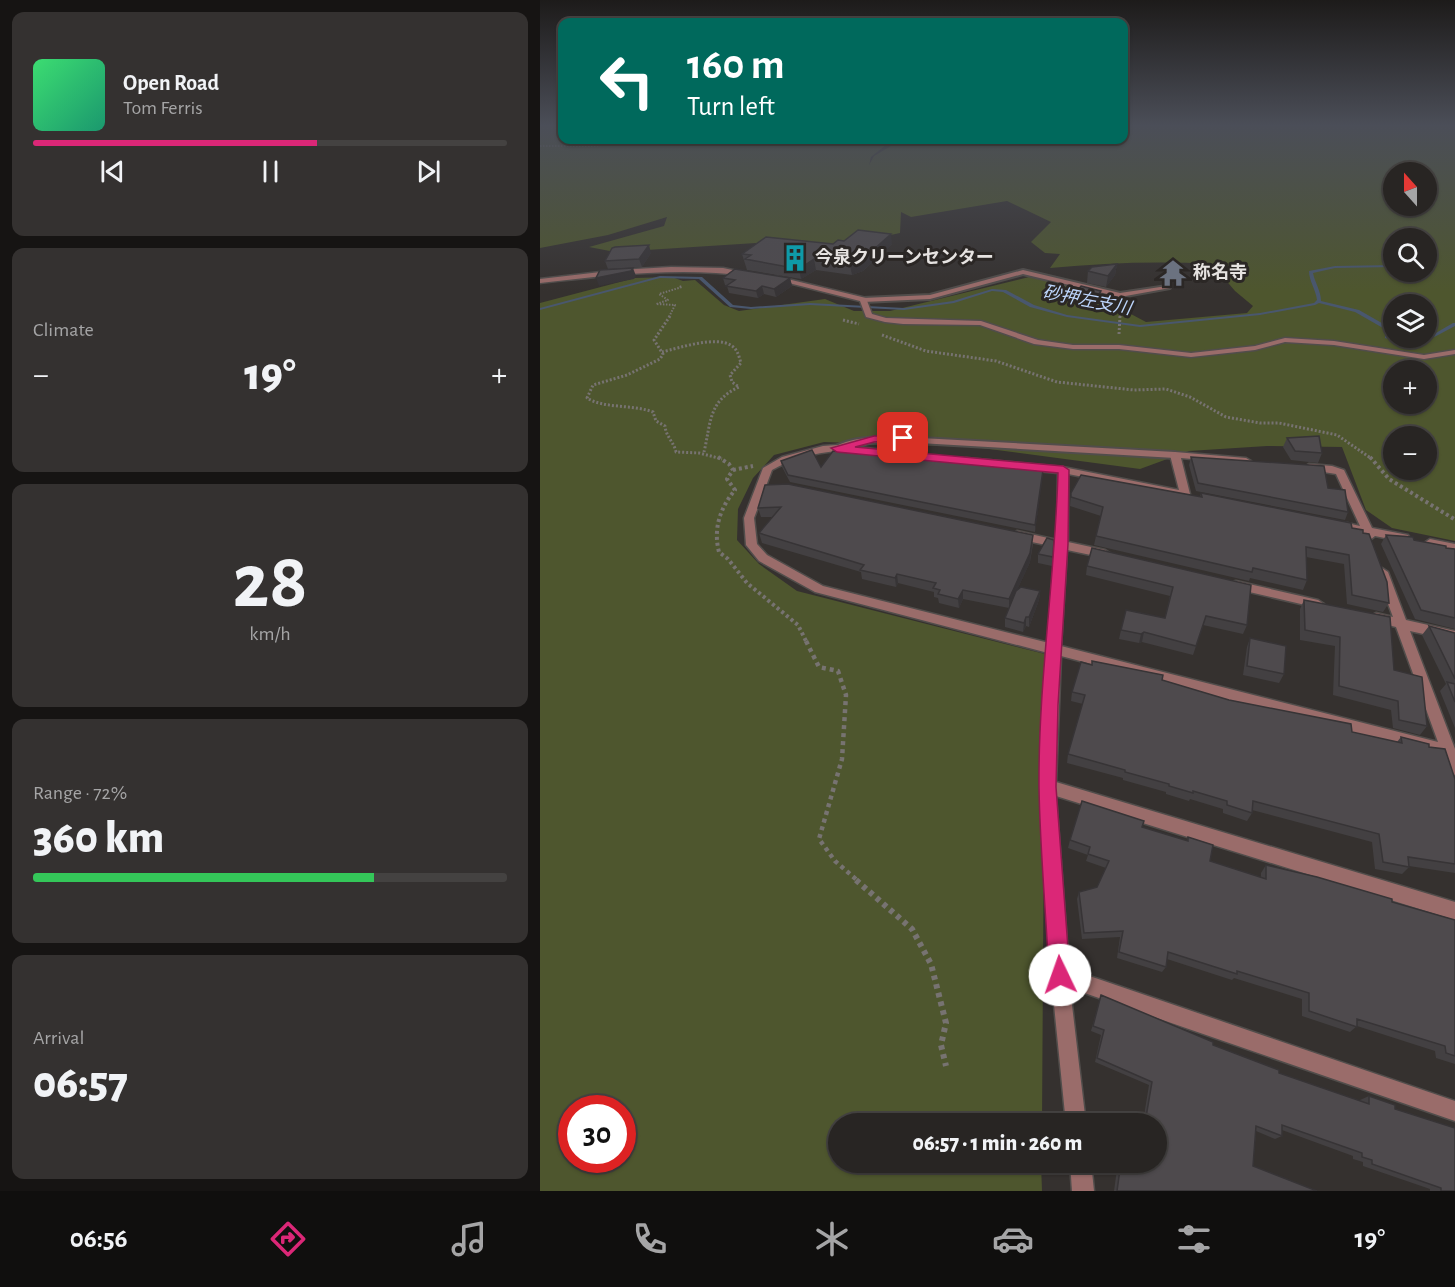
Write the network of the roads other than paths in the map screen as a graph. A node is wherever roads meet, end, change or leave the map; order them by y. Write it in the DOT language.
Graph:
graph roads {
  1 [pos="756,275"];
  2 [pos="766,277"];
  3 [pos="540,282"];
  4 [pos="1167,288"];
  5 [pos="863,300"];
  6 [pos="1455,352"];
  7 [pos="837,448"];
  8 [pos="1174,455"];
  9 [pos="928,458"];
  10 [pos="951,460"];
  11 [pos="1253,462"];
  12 [pos="1298,466"];
  13 [pos="1063,470"];
  14 [pos="1185,494"];
  15 [pos="1196,497"];
  16 [pos="1334,524"];
  17 [pos="1368,531"];
  18 [pos="1004,532"];
  19 [pos="1062,544"];
  20 [pos="1455,548"];
  21 [pos="1120,558"];
  22 [pos="1225,583"];
  23 [pos="1330,607"];
  24 [pos="1366,615"];
  25 [pos="1401,624"];
  26 [pos="1455,636"];
  27 [pos="1055,649"];
  28 [pos="1448,751"];
  29 [pos="1455,768"];
  30 [pos="1048,787"];
  31 [pos="1455,911"];
  32 [pos="1060,975"];
  33 [pos="1455,1111"];
  34 [pos="1075,1113"];
  35 [pos="1081,1173"];
  36 [pos="1083,1191"];
  1 -- 3 [label="street"];
  2 -- 5 [label="street"];
  4 -- 5 [label="lane"];
  5 -- 6 [label="street"];
  7 -- 8 [label="lane"];
  7 -- 9 [label="street"];
  7 -- 27 [label="street"];
  8 -- 11 [label="street"];
  8 -- 14 [label="street"];
  10 -- 13 [label="street"];
  12 -- 17 [label="street"];
  13 -- 14 [label="street"];
  13 -- 19 [label="street"];
  14 -- 15 [label="street"];
  16 -- 17 [label="street"];
  17 -- 20 [label="street"];
  17 -- 25 [label="street"];
  18 -- 19 [label="street"];
  19 -- 21 [label="street"];
  19 -- 27 [label="street"];
  22 -- 23 [label="street"];
  24 -- 25 [label="street"];
  25 -- 26 [label="street"];
  25 -- 28 [label="street"];
  27 -- 28 [label="street"];
  27 -- 30 [label="street"];
  28 -- 29 [label="street"];
  30 -- 31 [label="street"];
  30 -- 32 [label="street"];
  32 -- 33 [label="street"];
  32 -- 34 [label="street"];
  35 -- 36 [label="street"];
}
